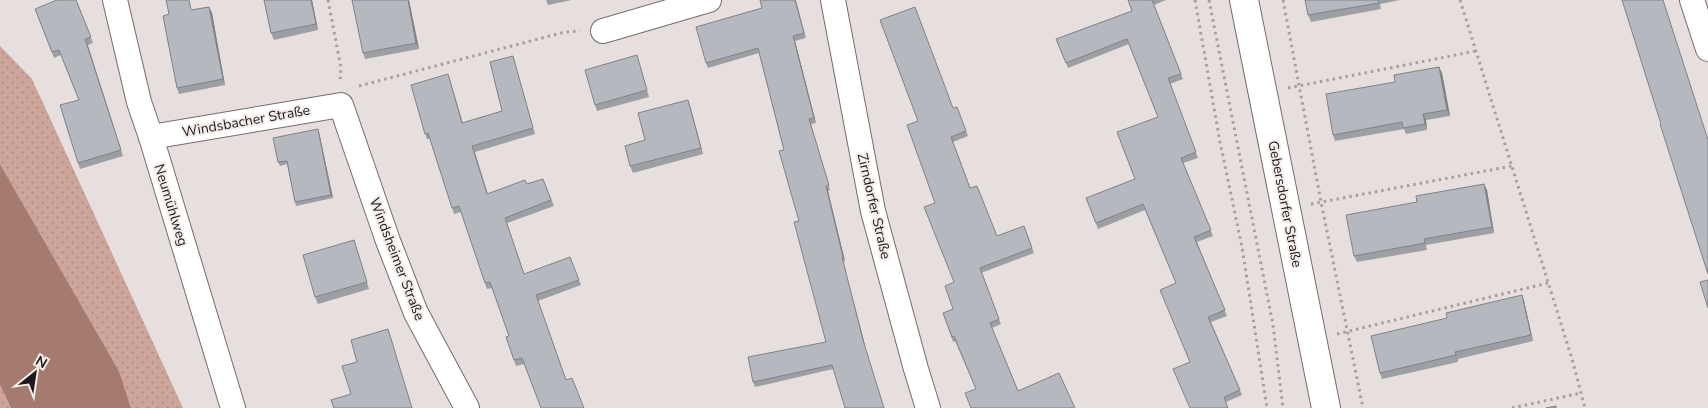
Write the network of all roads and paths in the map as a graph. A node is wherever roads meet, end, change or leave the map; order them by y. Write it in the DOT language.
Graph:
graph roads {
  1 [pos="114,0"];
  2 [pos="328,0"];
  3 [pos="709,0"];
  4 [pos="833,0"];
  5 [pos="1195,0"];
  6 [pos="1209,0"];
  7 [pos="1244,0"];
  8 [pos="1282,0"];
  9 [pos="1460,0"];
  10 [pos="1692,0"];
  11 [pos="602,31"];
  12 [pos="565,32"];
  13 [pos="1708,50"];
  14 [pos="1476,51"];
  15 [pos="1300,85"];
  16 [pos="1263,93"];
  17 [pos="340,98"];
  18 [pos="151,137"];
  19 [pos="1512,166"];
  20 [pos="1321,202"];
  21 [pos="1286,209"];
  22 [pos="1548,283"];
  23 [pos="1347,331"];
  24 [pos="1312,340"];
  25 [pos="1581,393"];
  26 [pos="233,408"];
  27 [pos="467,408"];
  28 [pos="928,408"];
  29 [pos="1267,408"];
  30 [pos="1283,408"];
  31 [pos="1326,408"];
  32 [pos="1363,408"];
  33 [pos="1512,408"];
  34 [pos="1585,408"];
  1 -- 18 [label="street, Neumühlweg"];
  2 -- 17 [label="path"];
  3 -- 11 [label="street"];
  4 -- 28 [label="street, Zirndorfer Straße"];
  5 -- 29 [label="path"];
  6 -- 30 [label="path"];
  7 -- 16 [label="main road, Gebersdorfer Straße"];
  8 -- 15 [label="path"];
  9 -- 14 [label="path"];
  10 -- 13 [label="street"];
  12 -- 17 [label="path"];
  14 -- 15 [label="path"];
  14 -- 19 [label="path"];
  15 -- 16 [label="path"];
  15 -- 20 [label="path"];
  16 -- 21 [label="main road, Gebersdorfer Straße"];
  17 -- 18 [label="street, Windsbacher Straße"];
  17 -- 27 [label="street, Windsheimer Straße"];
  18 -- 26 [label="street, Neumühlweg"];
  19 -- 20 [label="path"];
  19 -- 22 [label="path"];
  20 -- 21 [label="path"];
  20 -- 23 [label="path"];
  21 -- 24 [label="main road, Gebersdorfer Straße"];
  22 -- 23 [label="path"];
  22 -- 25 [label="path"];
  23 -- 24 [label="path"];
  23 -- 32 [label="path"];
  24 -- 31 [label="main road, Gebersdorfer Straße"];
  25 -- 33 [label="path"];
  25 -- 34 [label="path"];
}
